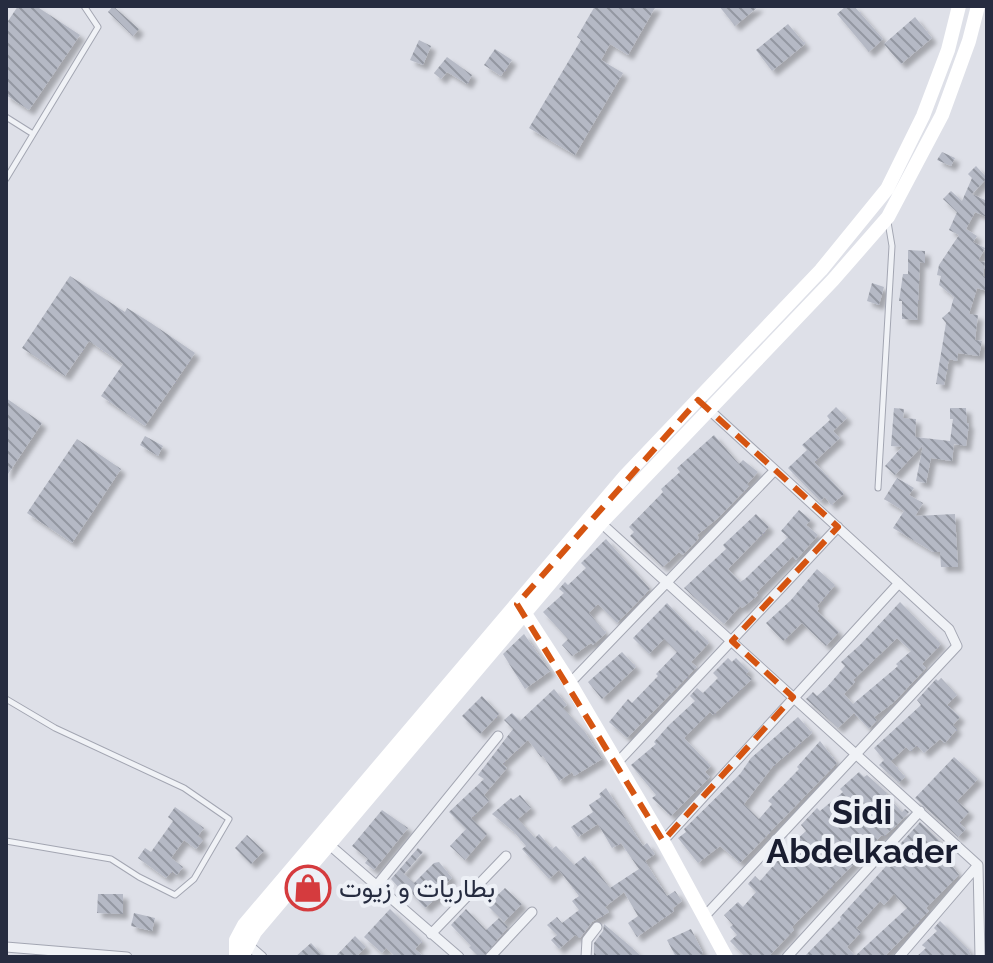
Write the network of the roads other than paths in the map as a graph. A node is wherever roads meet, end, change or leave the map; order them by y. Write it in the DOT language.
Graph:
graph roads {
  1 [pos="84,6"];
  2 [pos="959,6"];
  3 [pos="978,6"];
  4 [pos="6,117"];
  5 [pos="33,134"];
  6 [pos="6,179"];
  7 [pos="888,217"];
  8 [pos="703,405"];
  9 [pos="775,470"];
  10 [pos="878,488"];
  11 [pos="601,523"];
  12 [pos="838,527"];
  13 [pos="667,583"];
  14 [pos="899,583"];
  15 [pos="521,609"];
  16 [pos="732,641"];
  17 [pos="570,683"];
  18 [pos="793,697"];
  19 [pos="6,699"];
  20 [pos="498,736"];
  21 [pos="855,753"];
  22 [pos="616,764"];
  23 [pos="920,811"];
  24 [pos="6,841"];
  25 [pos="324,841"];
  26 [pos="663,841"];
  27 [pos="506,856"];
  28 [pos="978,865"];
  29 [pos="377,885"];
  30 [pos="532,912"];
  31 [pos="704,917"];
  32 [pos="597,927"];
  33 [pos="431,934"];
  34 [pos="6,947"];
  35 [pos="242,953"];
  36 [pos="45,954"];
  37 [pos="127,957"];
  38 [pos="262,957"];
  39 [pos="459,957"];
  40 [pos="490,957"];
  41 [pos="586,957"];
  42 [pos="726,957"];
  43 [pos="787,957"];
  44 [pos="899,957"];
  45 [pos="980,957"];
  1 -- 5 [label="lane"];
  2 -- 8 [label="main road"];
  3 -- 7 [label="main road"];
  4 -- 5 [label="lane"];
  5 -- 6 [label="lane"];
  7 -- 8 [label="main road"];
  7 -- 10 [label="lane"];
  8 -- 9 [label="street"];
  8 -- 11 [label="main road"];
  8 -- 15 [label="main road"];
  9 -- 12 [label="street"];
  9 -- 13 [label="street"];
  11 -- 13 [label="street"];
  11 -- 15 [label="main road"];
  12 -- 14 [label="street"];
  12 -- 16 [label="street"];
  13 -- 16 [label="street"];
  13 -- 17 [label="street"];
  14 -- 18 [label="street"];
  14 -- 21 [label="street"];
  15 -- 17 [label="main road"];
  15 -- 25 [label="main road"];
  16 -- 18 [label="street"];
  16 -- 22 [label="street"];
  17 -- 22 [label="main road"];
  18 -- 21 [label="street"];
  18 -- 26 [label="street"];
  19 -- 24 [label="lane"];
  20 -- 29 [label="street"];
  21 -- 23 [label="street"];
  21 -- 31 [label="street"];
  22 -- 26 [label="main road"];
  23 -- 28 [label="street"];
  23 -- 43 [label="street"];
  25 -- 29 [label="street"];
  25 -- 35 [label="main road"];
  26 -- 31 [label="main road"];
  27 -- 33 [label="street"];
  28 -- 44 [label="street"];
  28 -- 45 [label="street"];
  29 -- 33 [label="street"];
  30 -- 40 [label="street"];
  31 -- 42 [label="main road"];
  32 -- 41 [label="street"];
  33 -- 39 [label="street"];
  34 -- 36 [label="street"];
  35 -- 38 [label="street"];
  36 -- 37 [label="street"];
}
